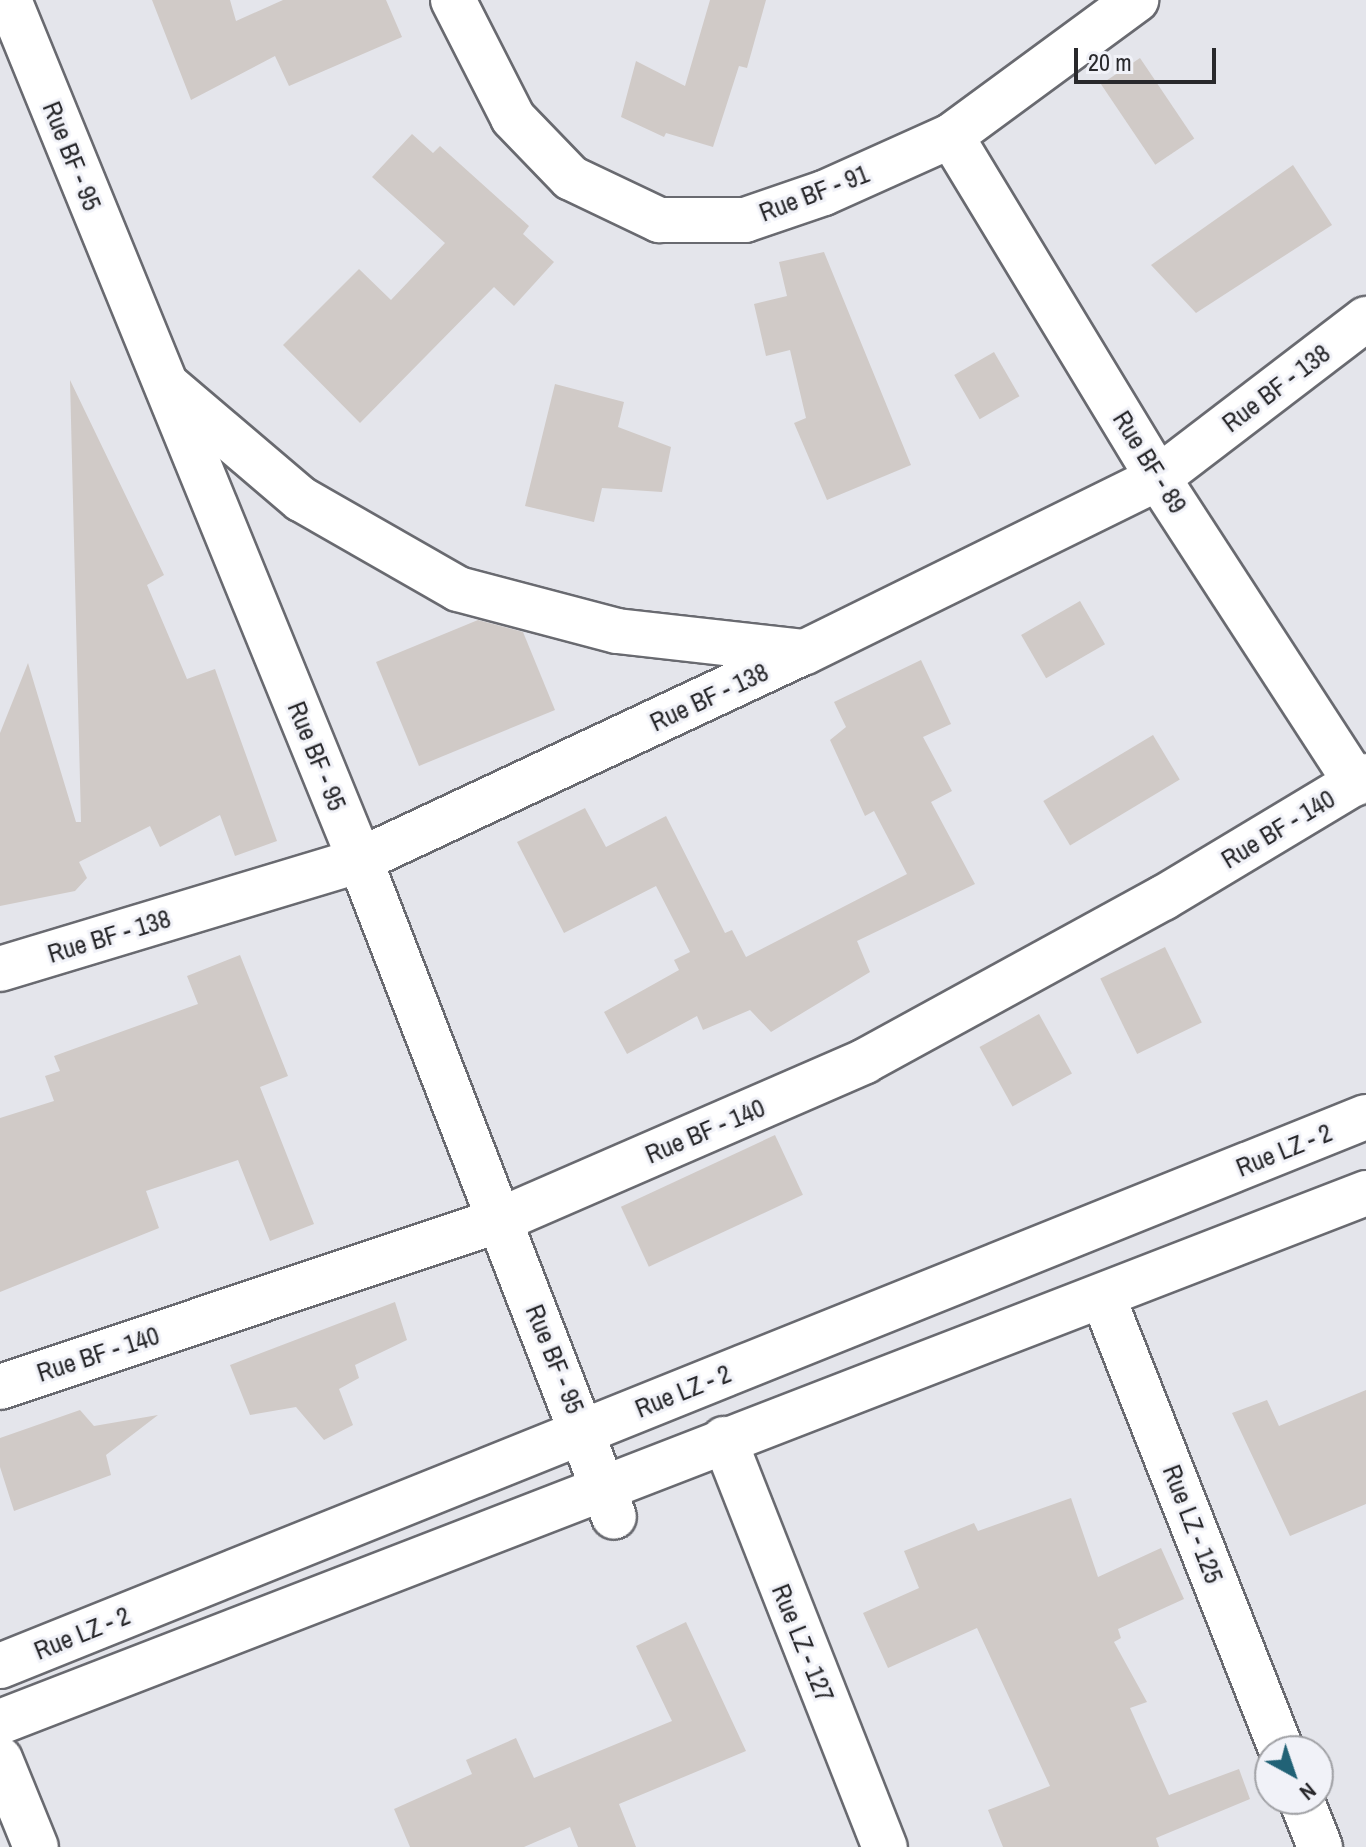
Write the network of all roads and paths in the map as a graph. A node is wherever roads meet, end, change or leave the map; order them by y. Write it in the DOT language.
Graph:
graph roads {
  1 [pos="9,0"];
  2 [pos="453,0"];
  3 [pos="1136,0"];
  4 [pos="951,136"];
  5 [pos="1366,319"];
  6 [pos="163,382"];
  7 [pos="1158,478"];
  8 [pos="805,652"];
  9 [pos="1361,779"];
  10 [pos="360,860"];
  11 [pos="0,969"];
  12 [pos="1366,1117"];
  13 [pos="1366,1193"];
  14 [pos="500,1220"];
  15 [pos="1103,1297"];
  16 [pos="0,1387"];
  17 [pos="583,1431"];
  18 [pos="724,1439"];
  19 [pos="608,1502"];
  20 [pos="0,1666"];
  21 [pos="0,1722"];
  22 [pos="1276,1735"];
  23 [pos="0,1759"];
  24 [pos="1307,1815"];
  25 [pos="36,1847"];
  26 [pos="885,1847"];
  27 [pos="1320,1847"];
  1 -- 6 [label="street, Rue BF - 95"];
  2 -- 4 [label="street, Rue BF - 91"];
  3 -- 4 [label="street, Rue BF - 91"];
  4 -- 7 [label="street, Rue BF - 89"];
  5 -- 7 [label="street, Rue BF - 138"];
  6 -- 8 [label="street"];
  6 -- 10 [label="street, Rue BF - 95"];
  7 -- 8 [label="street, Rue BF - 138"];
  7 -- 9 [label="street, Rue BF - 89"];
  8 -- 10 [label="street, Rue BF - 138"];
  9 -- 14 [label="street, Rue BF - 140"];
  10 -- 11 [label="street, Rue BF - 138"];
  10 -- 14 [label="street, Rue BF - 95"];
  12 -- 17 [label="street, Rue LZ - 2"];
  13 -- 15 [label="street, Rue LZ - 2"];
  14 -- 16 [label="street, Rue BF - 140"];
  14 -- 17 [label="street, Rue BF - 95"];
  15 -- 18 [label="street, Rue LZ - 2"];
  15 -- 22 [label="street, Rue LZ - 125"];
  17 -- 19 [label="street, Rue BF - 95"];
  17 -- 20 [label="street, Rue LZ - 2"];
  18 -- 19 [label="street, Rue LZ - 2"];
  18 -- 26 [label="street, Rue LZ - 127"];
  19 -- 21 [label="street, Rue LZ - 2"];
  23 -- 25 [label="street"];
  24 -- 27 [label="street"];
}
